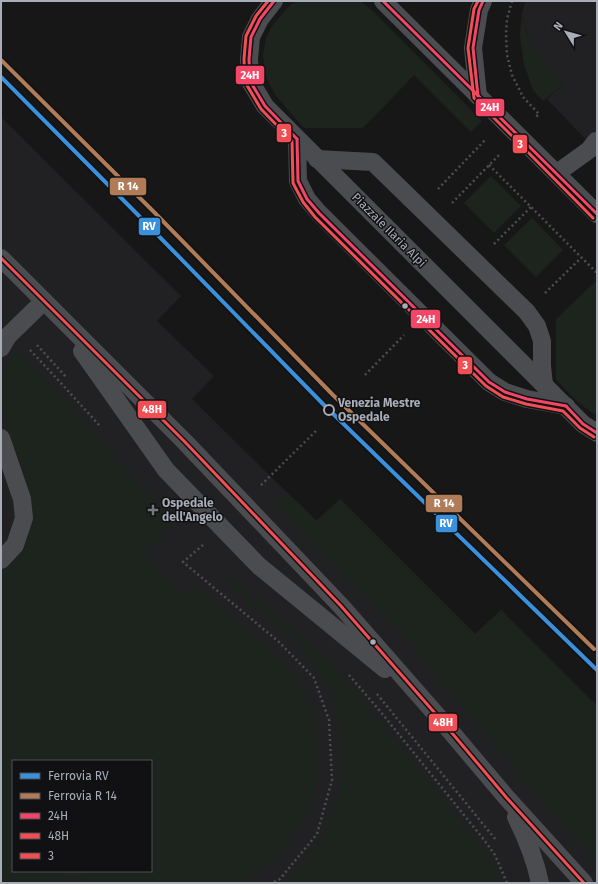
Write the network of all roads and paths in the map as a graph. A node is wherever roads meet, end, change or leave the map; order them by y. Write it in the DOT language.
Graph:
graph roads {
  1 [pos="274,1"];
  2 [pos="383,1"];
  3 [pos="483,1"];
  4 [pos="512,1"];
  5 [pos="478,96"];
  6 [pos="539,114"];
  7 [pos="297,139"];
  8 [pos="486,139"];
  9 [pos="596,142"];
  10 [pos="317,159"];
  11 [pos="494,160"];
  12 [pos="489,165"];
  13 [pos="557,174"];
  14 [pos="438,189"];
  15 [pos="451,203"];
  16 [pos="531,207"];
  17 [pos="597,214"];
  18 [pos="494,245"];
  19 [pos="1,258"];
  20 [pos="581,258"];
  21 [pos="597,273"];
  22 [pos="544,293"];
  23 [pos="47,305"];
  24 [pos="407,332"];
  25 [pos="1,348"];
  26 [pos="365,375"];
  27 [pos="544,385"];
  28 [pos="566,406"];
  29 [pos="316,432"];
  30 [pos="597,433"];
  31 [pos="1,438"];
  32 [pos="257,490"];
  33 [pos="204,544"];
  34 [pos="1,560"];
  35 [pos="428,705"];
  36 [pos="506,797"];
  37 [pos="272,883"];
  38 [pos="540,883"];
  39 [pos="584,883"];
  1 -- 7 [label="lane, Piazzale Ilaria Alpi"];
  2 -- 5 [label="lane"];
  3 -- 5 [label="lane"];
  4 -- 6 [label="path"];
  5 -- 13 [label="lane"];
  7 -- 10 [label="lane, Piazzale Ilaria Alpi"];
  7 -- 28 [label="lane"];
  8 -- 14 [label="path"];
  9 -- 13 [label="lane"];
  10 -- 27 [label="lane, Piazzale Ilaria Alpi"];
  10 -- 27 [label="lane"];
  11 -- 12 [label="path"];
  12 -- 15 [label="path"];
  12 -- 16 [label="path"];
  13 -- 17 [label="lane"];
  16 -- 18 [label="path"];
  16 -- 20 [label="path"];
  19 -- 23 [label="lane"];
  20 -- 21 [label="path"];
  20 -- 22 [label="path"];
  23 -- 25 [label="lane"];
  23 -- 35 [label="lane"];
  23 -- 35 [label="lane"];
  24 -- 26 [label="path"];
  27 -- 28 [label="lane, Piazzale Ilaria Alpi"];
  28 -- 30 [label="lane, Piazzale Ilaria Alpi"];
  29 -- 32 [label="path"];
  31 -- 34 [label="lane"];
  33 -- 37 [label="path"];
  35 -- 36 [label="lane"];
  36 -- 38 [label="lane"];
  36 -- 39 [label="lane"];
}
